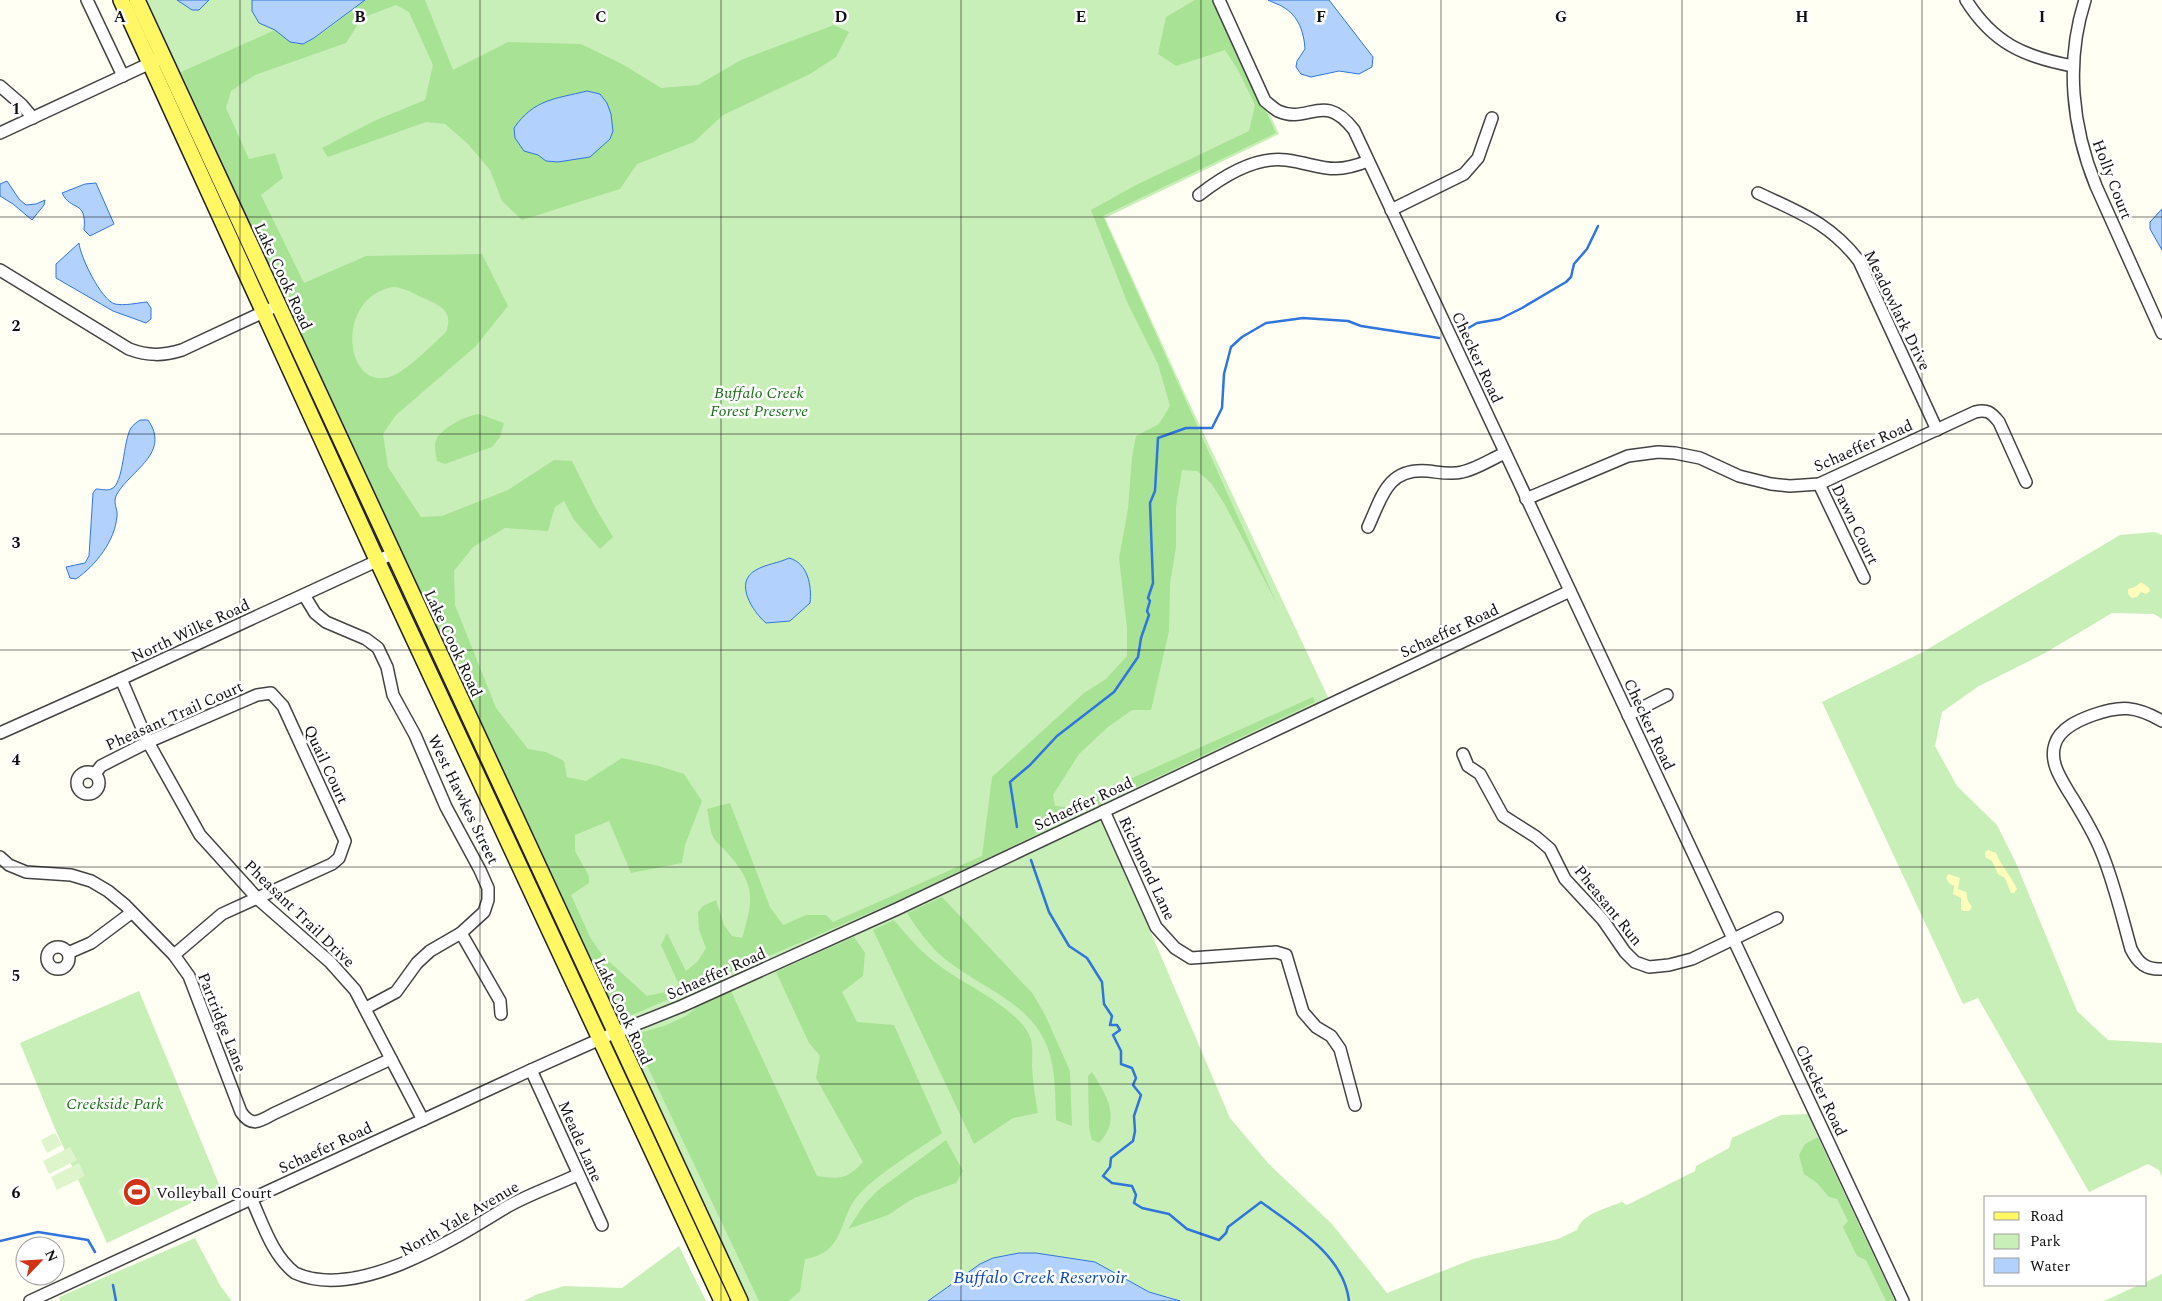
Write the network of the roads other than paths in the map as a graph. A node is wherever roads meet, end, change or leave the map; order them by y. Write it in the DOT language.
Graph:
graph roads {
  1 [pos="87,0"];
  2 [pos="121,0"];
  3 [pos="137,0"];
  4 [pos="1219,0"];
  5 [pos="1966,0"];
  6 [pos="2085,0"];
  7 [pos="157,60"];
  8 [pos="2073,66"];
  9 [pos="122,76"];
  10 [pos="0,86"];
  11 [pos="33,118"];
  12 [pos="1492,118"];
  13 [pos="0,133"];
  14 [pos="1368,160"];
  15 [pos="1758,193"];
  16 [pos="1199,195"];
  17 [pos="1391,210"];
  18 [pos="0,270"];
  19 [pos="278,305"];
  20 [pos="264,312"];
  21 [pos="2161,328"];
  22 [pos="1937,430"];
  23 [pos="1505,453"];
  24 [pos="2026,482"];
  25 [pos="1819,484"];
  26 [pos="1526,499"];
  27 [pos="1368,527"];
  28 [pos="392,554"];
  29 [pos="378,560"];
  30 [pos="1864,578"];
  31 [pos="1570,591"];
  32 [pos="304,595"];
  33 [pos="121,679"];
  34 [pos="271,693"];
  35 [pos="1667,695"];
  36 [pos="1628,715"];
  37 [pos="2162,720"];
  38 [pos="0,733"];
  39 [pos="148,742"];
  40 [pos="1463,754"];
  41 [pos="95,774"];
  42 [pos="1104,811"];
  43 [pos="0,858"];
  44 [pos="258,899"];
  45 [pos="131,913"];
  46 [pos="1777,918"];
  47 [pos="461,934"];
  48 [pos="1733,939"];
  49 [pos="68,953"];
  50 [pos="174,955"];
  51 [pos="2162,969"];
  52 [pos="366,1008"];
  53 [pos="501,1014"];
  54 [pos="607,1036"];
  55 [pos="391,1059"];
  56 [pos="531,1070"];
  57 [pos="1355,1105"];
  58 [pos="423,1120"];
  59 [pos="577,1175"];
  60 [pos="251,1198"];
  61 [pos="602,1225"];
  62 [pos="52,1296"];
  63 [pos="30,1301"];
  64 [pos="722,1301"];
  65 [pos="740,1301"];
  66 [pos="1903,1301"];
  1 -- 9 [label="street"];
  2 -- 7 [label="main road, Lake Cook Road"];
  3 -- 7 [label="main road, Lake Cook Road"];
  4 -- 14 [label="street, Checker Road"];
  5 -- 8 [label="street"];
  6 -- 8 [label="street, Holly Court"];
  7 -- 9 [label="street"];
  7 -- 19 [label="main road, Lake Cook Road"];
  7 -- 20 [label="main road, Lake Cook Road"];
  8 -- 21 [label="street, Holly Court"];
  9 -- 11 [label="street"];
  10 -- 11 [label="street"];
  11 -- 13 [label="street"];
  12 -- 17 [label="street"];
  14 -- 16 [label="street"];
  14 -- 17 [label="street, Checker Road"];
  15 -- 22 [label="street, Meadowlark Drive"];
  17 -- 23 [label="street, Checker Road"];
  18 -- 20 [label="street"];
  19 -- 20 [label="street"];
  19 -- 28 [label="main road, Lake Cook Road"];
  20 -- 29 [label="main road, Lake Cook Road"];
  22 -- 24 [label="street, Schaeffer Road"];
  22 -- 25 [label="street, Schaeffer Road"];
  23 -- 26 [label="street, Checker Road"];
  23 -- 27 [label="street"];
  25 -- 26 [label="street, Schaeffer Road"];
  25 -- 30 [label="street, Dawn Court"];
  26 -- 31 [label="street, Checker Road"];
  28 -- 29 [label="street, North Wilke Road"];
  28 -- 54 [label="main road, Lake Cook Road"];
  29 -- 32 [label="street, North Wilke Road"];
  29 -- 54 [label="main road, Lake Cook Road"];
  31 -- 36 [label="street, Checker Road"];
  31 -- 42 [label="street, Schaeffer Road"];
  32 -- 33 [label="street, North Wilke Road"];
  32 -- 47 [label="street, West Hawkes Street"];
  33 -- 38 [label="street, North Wilke Road"];
  33 -- 39 [label="street, Pheasant Trail Drive"];
  34 -- 39 [label="street, Pheasant Trail Court"];
  34 -- 44 [label="street, Quail Court"];
  35 -- 36 [label="street"];
  36 -- 48 [label="street, Checker Road"];
  37 -- 51 [label="street"];
  39 -- 41 [label="street, Pheasant Trail Court"];
  39 -- 44 [label="street, Pheasant Trail Drive"];
  40 -- 48 [label="street, Pheasant Run"];
  42 -- 54 [label="street, Schaeffer Road"];
  42 -- 57 [label="street, Richmond Lane"];
  43 -- 45 [label="street, Partridge Lane"];
  44 -- 50 [label="street"];
  44 -- 52 [label="street, Pheasant Trail Drive"];
  45 -- 49 [label="street"];
  45 -- 50 [label="street, Partridge Lane"];
  46 -- 48 [label="street, Pheasant Run"];
  47 -- 52 [label="street, West Hawkes Street"];
  47 -- 53 [label="street"];
  48 -- 66 [label="street, Checker Road"];
  50 -- 55 [label="street, Partridge Lane"];
  52 -- 55 [label="street, Pheasant Trail Drive"];
  54 -- 56 [label="street, Schaefer Road"];
  54 -- 64 [label="main road, Lake Cook Road"];
  54 -- 65 [label="main road, Lake Cook Road"];
  55 -- 58 [label="street, Pheasant Trail Drive"];
  56 -- 58 [label="street, Schaefer Road"];
  56 -- 59 [label="street, Meade Lane"];
  58 -- 60 [label="street, Schaefer Road"];
  59 -- 60 [label="street, North Yale Avenue"];
  59 -- 61 [label="street, Meade Lane"];
  60 -- 62 [label="street, Schaefer Road"];
  62 -- 63 [label="street, Schaefer Road"];
}
